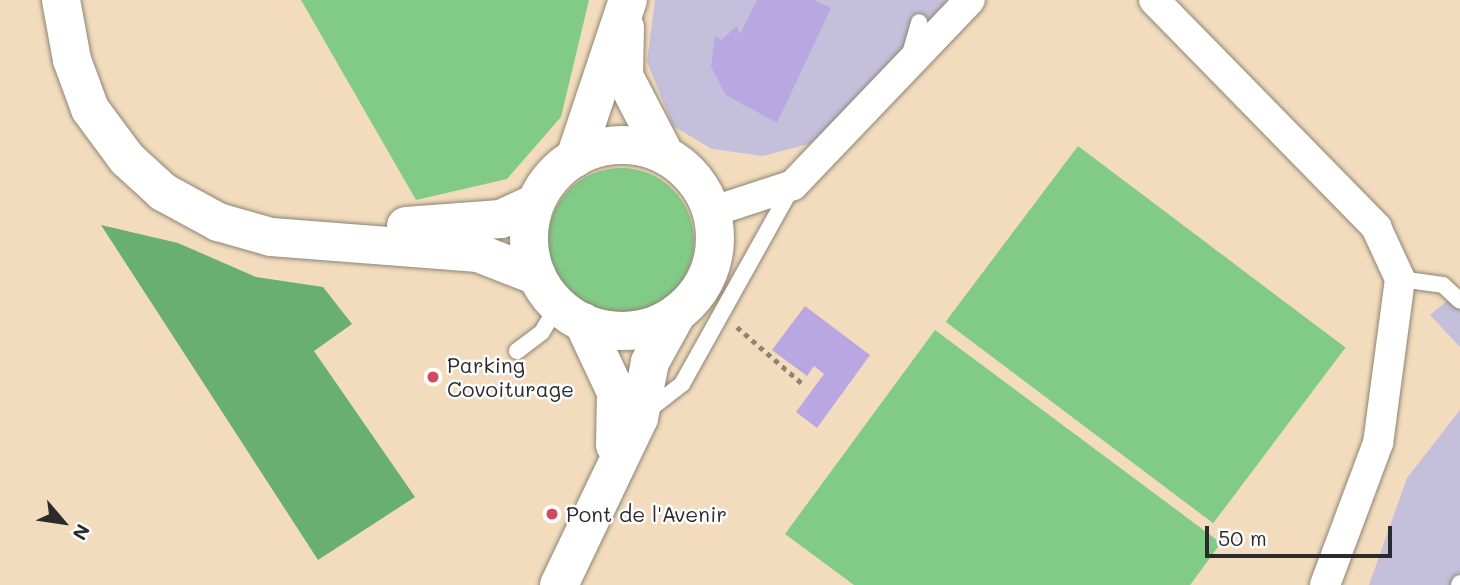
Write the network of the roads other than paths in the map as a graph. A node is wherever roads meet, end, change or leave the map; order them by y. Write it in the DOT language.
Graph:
graph roads {
  1 [pos="61,0"];
  2 [pos="84,0"];
  3 [pos="628,0"];
  4 [pos="970,0"];
  5 [pos="1154,0"];
  6 [pos="919,22"];
  7 [pos="908,64"];
  8 [pos="665,155"];
  9 [pos="575,158"];
  10 [pos="793,185"];
  11 [pos="536,203"];
  12 [pos="711,212"];
  13 [pos="1400,279"];
  14 [pos="559,301"];
  15 [pos="1460,301"];
  16 [pos="677,313"];
  17 [pos="517,351"];
  18 [pos="639,418"];
  19 [pos="614,471"];
  20 [pos="559,585"];
  21 [pos="1325,585"];
  1 -- 14 [label="main road"];
  2 -- 11 [label="main road"];
  3 -- 8 [label="main road"];
  3 -- 9 [label="main road"];
  4 -- 7 [label="street"];
  5 -- 13 [label="street"];
  6 -- 7 [label="lane"];
  7 -- 10 [label="street"];
  8 -- 9 [label="main road"];
  8 -- 12 [label="main road"];
  9 -- 11 [label="main road"];
  10 -- 12 [label="street"];
  10 -- 18 [label="lane"];
  11 -- 14 [label="main road"];
  12 -- 16 [label="main road"];
  13 -- 15 [label="lane"];
  13 -- 21 [label="street"];
  14 -- 16 [label="main road"];
  14 -- 17 [label="lane"];
  14 -- 19 [label="main road"];
  16 -- 18 [label="main road"];
  18 -- 19 [label="main road"];
  19 -- 20 [label="main road"];
}
